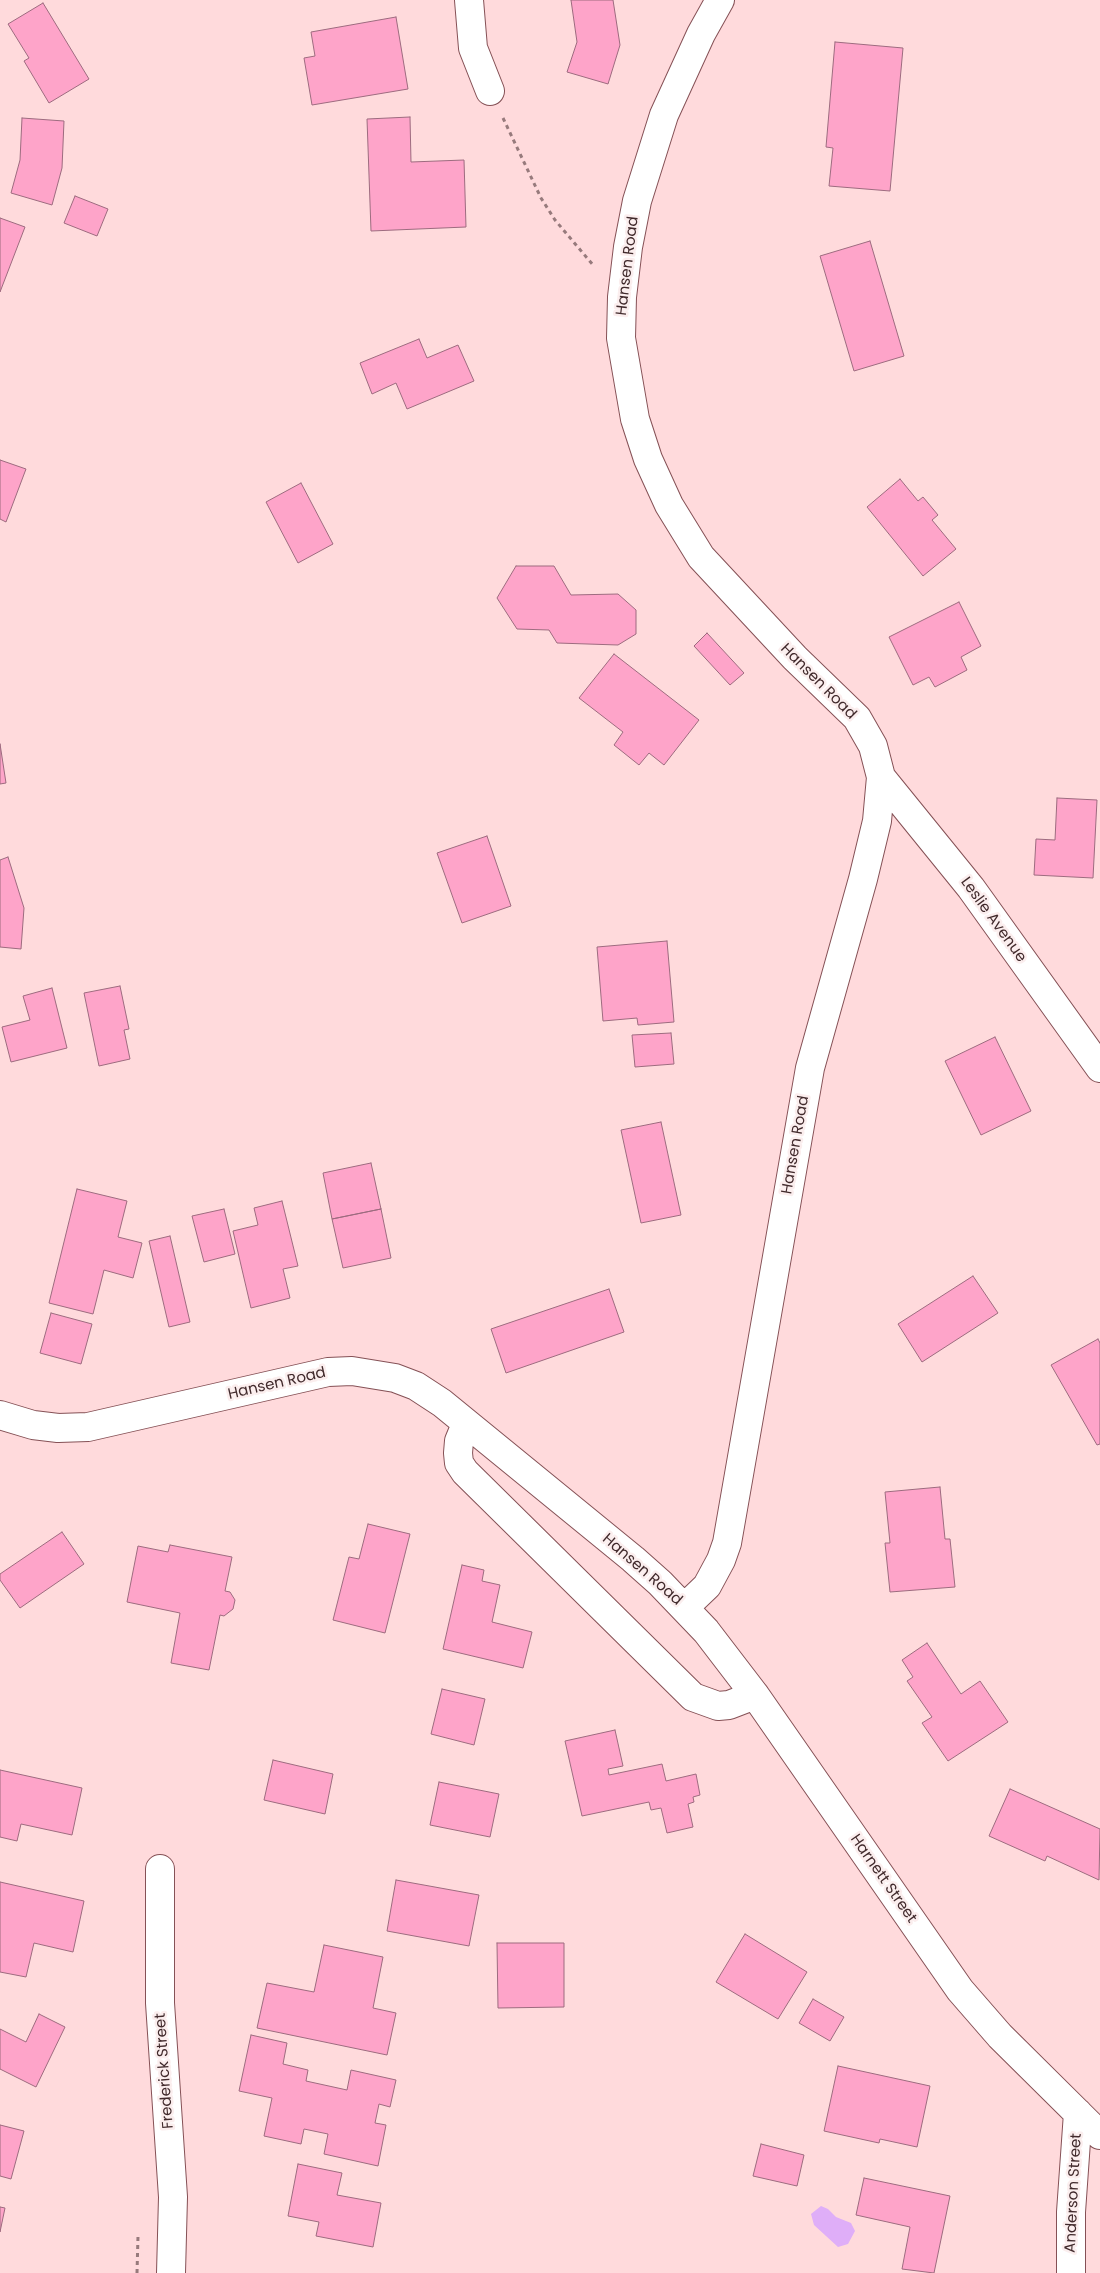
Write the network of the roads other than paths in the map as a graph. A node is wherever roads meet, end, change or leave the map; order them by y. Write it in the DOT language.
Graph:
graph roads {
  1 [pos="470,0"];
  2 [pos="720,0"];
  3 [pos="490,91"];
  4 [pos="881,777"];
  5 [pos="1100,1068"];
  6 [pos="0,1414"];
  7 [pos="466,1424"];
  8 [pos="684,1608"];
  9 [pos="755,1695"];
  10 [pos="160,1869"];
  11 [pos="1078,2113"];
  12 [pos="1100,2135"];
  13 [pos="171,2273"];
  14 [pos="1072,2273"];
  1 -- 3 [label="street"];
  2 -- 4 [label="street, Hansen Road"];
  4 -- 5 [label="street, Leslie Avenue"];
  4 -- 8 [label="street, Hansen Road"];
  6 -- 7 [label="street, Hansen Road"];
  7 -- 8 [label="street, Hansen Road"];
  7 -- 9 [label="street"];
  8 -- 9 [label="street, Harnett Street"];
  9 -- 11 [label="street, Harnett Street"];
  10 -- 13 [label="street, Frederick Street"];
  11 -- 12 [label="street, Harnett Street"];
  11 -- 14 [label="street, Anderson Street"];
}
